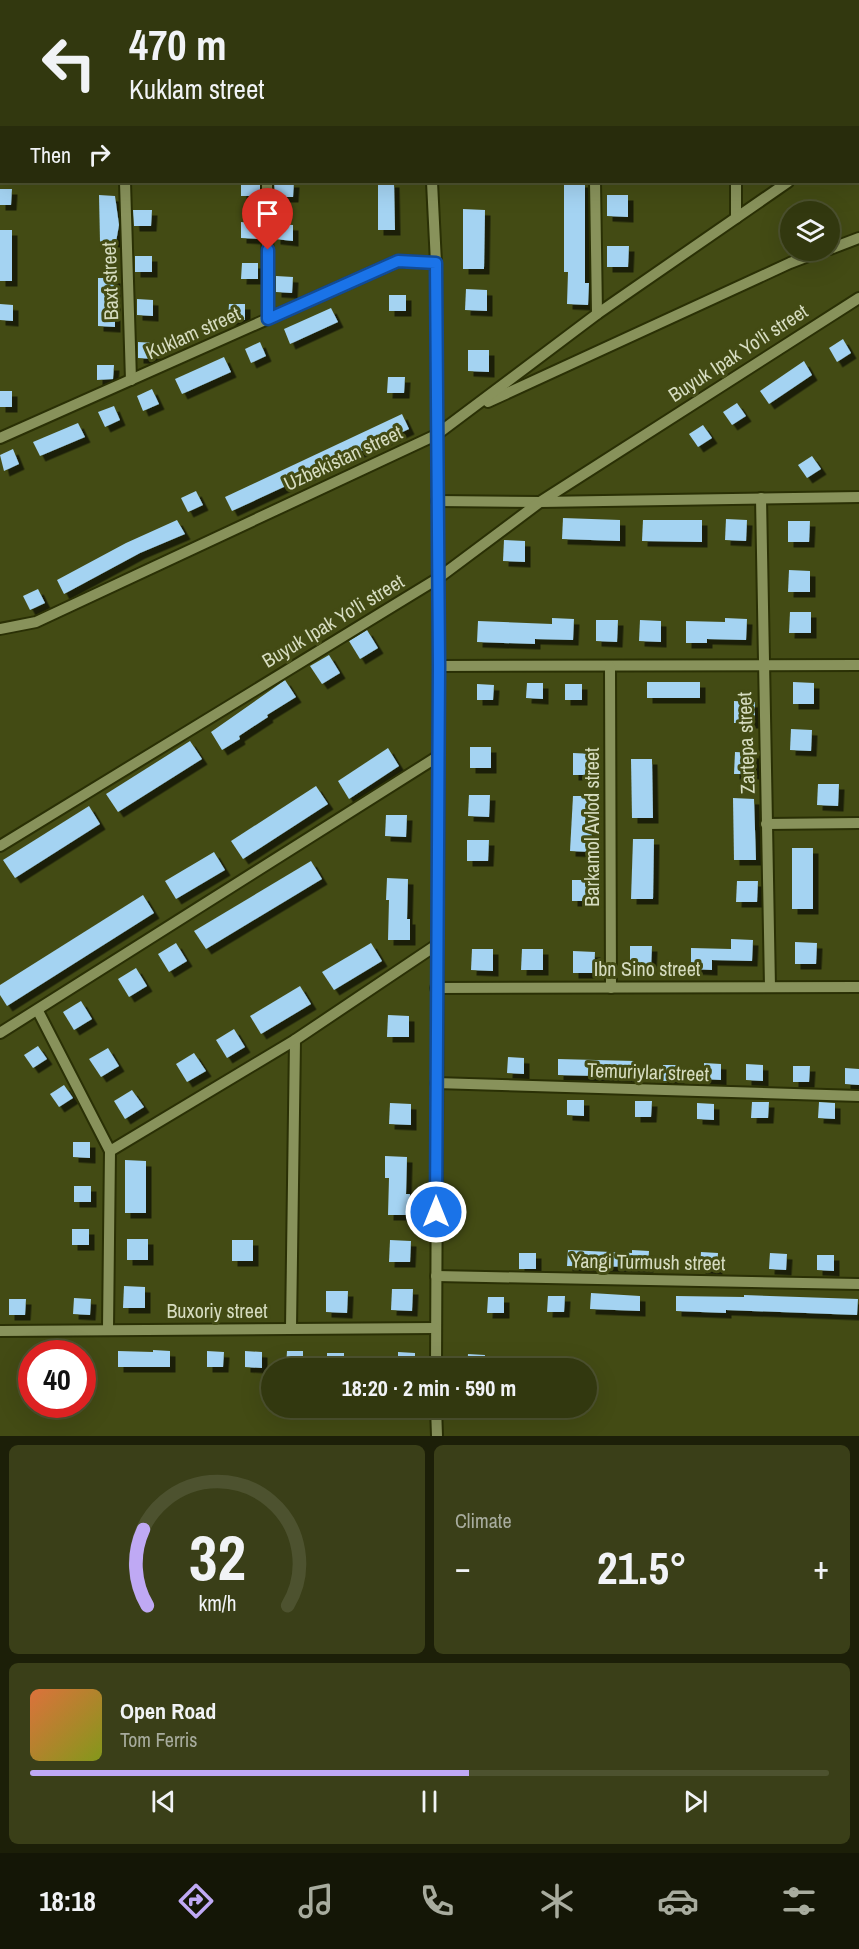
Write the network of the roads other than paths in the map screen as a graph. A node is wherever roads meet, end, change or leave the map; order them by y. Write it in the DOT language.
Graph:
graph roads {
  1 [pos="125,183"];
  2 [pos="267,183"];
  3 [pos="432,183"];
  4 [pos="595,183"];
  5 [pos="736,183"];
  6 [pos="787,183"];
  7 [pos="736,218"];
  8 [pos="859,238"];
  9 [pos="840,245"];
  10 [pos="795,261"];
  11 [pos="436,263"];
  12 [pos="859,298"];
  13 [pos="597,314"];
  14 [pos="268,319"];
  15 [pos="131,380"];
  16 [pos="469,411"];
  17 [pos="436,435"];
  18 [pos="0,438"];
  19 [pos="859,497"];
  20 [pos="760,498"];
  21 [pos="437,501"];
  22 [pos="540,502"];
  23 [pos="437,579"];
  24 [pos="0,629"];
  25 [pos="762,665"];
  26 [pos="859,665"];
  27 [pos="439,666"];
  28 [pos="610,667"];
  29 [pos="437,757"];
  30 [pos="859,823"];
  31 [pos="766,824"];
  32 [pos="0,846"];
  33 [pos="438,944"];
  34 [pos="770,987"];
  35 [pos="859,987"];
  36 [pos="436,988"];
  37 [pos="611,988"];
  38 [pos="38,1011"];
  39 [pos="0,1032"];
  40 [pos="295,1040"];
  41 [pos="436,1083"];
  42 [pos="859,1096"];
  43 [pos="110,1151"];
  44 [pos="436,1276"];
  45 [pos="859,1284"];
  46 [pos="291,1328"];
  47 [pos="435,1328"];
  48 [pos="108,1329"];
  49 [pos="0,1331"];
  50 [pos="436,1358"];
  51 [pos="436,1418"];
  52 [pos="437,1436"];
  1 -- 15 [label="street, Baxt street"];
  2 -- 14 [label="street"];
  3 -- 11 [label="street"];
  4 -- 13 [label="street"];
  5 -- 7 [label="street"];
  6 -- 7 [label="street, Uzbekistan street"];
  7 -- 13 [label="street, Uzbekistan street"];
  8 -- 9 [label="street"];
  10 -- 16 [label="street"];
  11 -- 14 [label="street, Kuklam street"];
  11 -- 17 [label="street"];
  12 -- 22 [label="street, Buyuk Ipak Yo'li street"];
  13 -- 16 [label="street, Uzbekistan street"];
  14 -- 15 [label="street, Kuklam street"];
  15 -- 18 [label="street, Kuklam street"];
  16 -- 17 [label="street, Uzbekistan street"];
  17 -- 21 [label="street"];
  17 -- 24 [label="street, Uzbekistan street"];
  19 -- 20 [label="street"];
  20 -- 22 [label="street"];
  20 -- 25 [label="street, Zartepa street"];
  21 -- 22 [label="street"];
  21 -- 23 [label="street"];
  22 -- 23 [label="street, Buyuk Ipak Yo'li street"];
  23 -- 27 [label="street"];
  23 -- 32 [label="street, Buyuk Ipak Yo'li street"];
  25 -- 26 [label="street"];
  25 -- 28 [label="street"];
  25 -- 31 [label="street, Zartepa street"];
  27 -- 28 [label="street"];
  27 -- 29 [label="street"];
  28 -- 37 [label="street, Barkamol Avlod street"];
  29 -- 33 [label="street"];
  29 -- 38 [label="street"];
  30 -- 31 [label="street"];
  31 -- 34 [label="street, Zartepa street"];
  33 -- 36 [label="street"];
  33 -- 40 [label="street"];
  34 -- 35 [label="street, Ibn Sino street"];
  34 -- 37 [label="street, Ibn Sino street"];
  36 -- 37 [label="street, Ibn Sino street"];
  36 -- 41 [label="street"];
  38 -- 39 [label="street"];
  38 -- 43 [label="street"];
  40 -- 43 [label="street"];
  40 -- 46 [label="street"];
  41 -- 42 [label="street, Temuriylar street"];
  41 -- 44 [label="street"];
  43 -- 48 [label="street"];
  44 -- 45 [label="street, Yangi Turmush street"];
  44 -- 47 [label="street"];
  46 -- 47 [label="street, Buxoriy street"];
  46 -- 48 [label="street, Buxoriy street"];
  47 -- 50 [label="street"];
  48 -- 49 [label="street, Buxoriy street"];
  51 -- 52 [label="street"];
}
